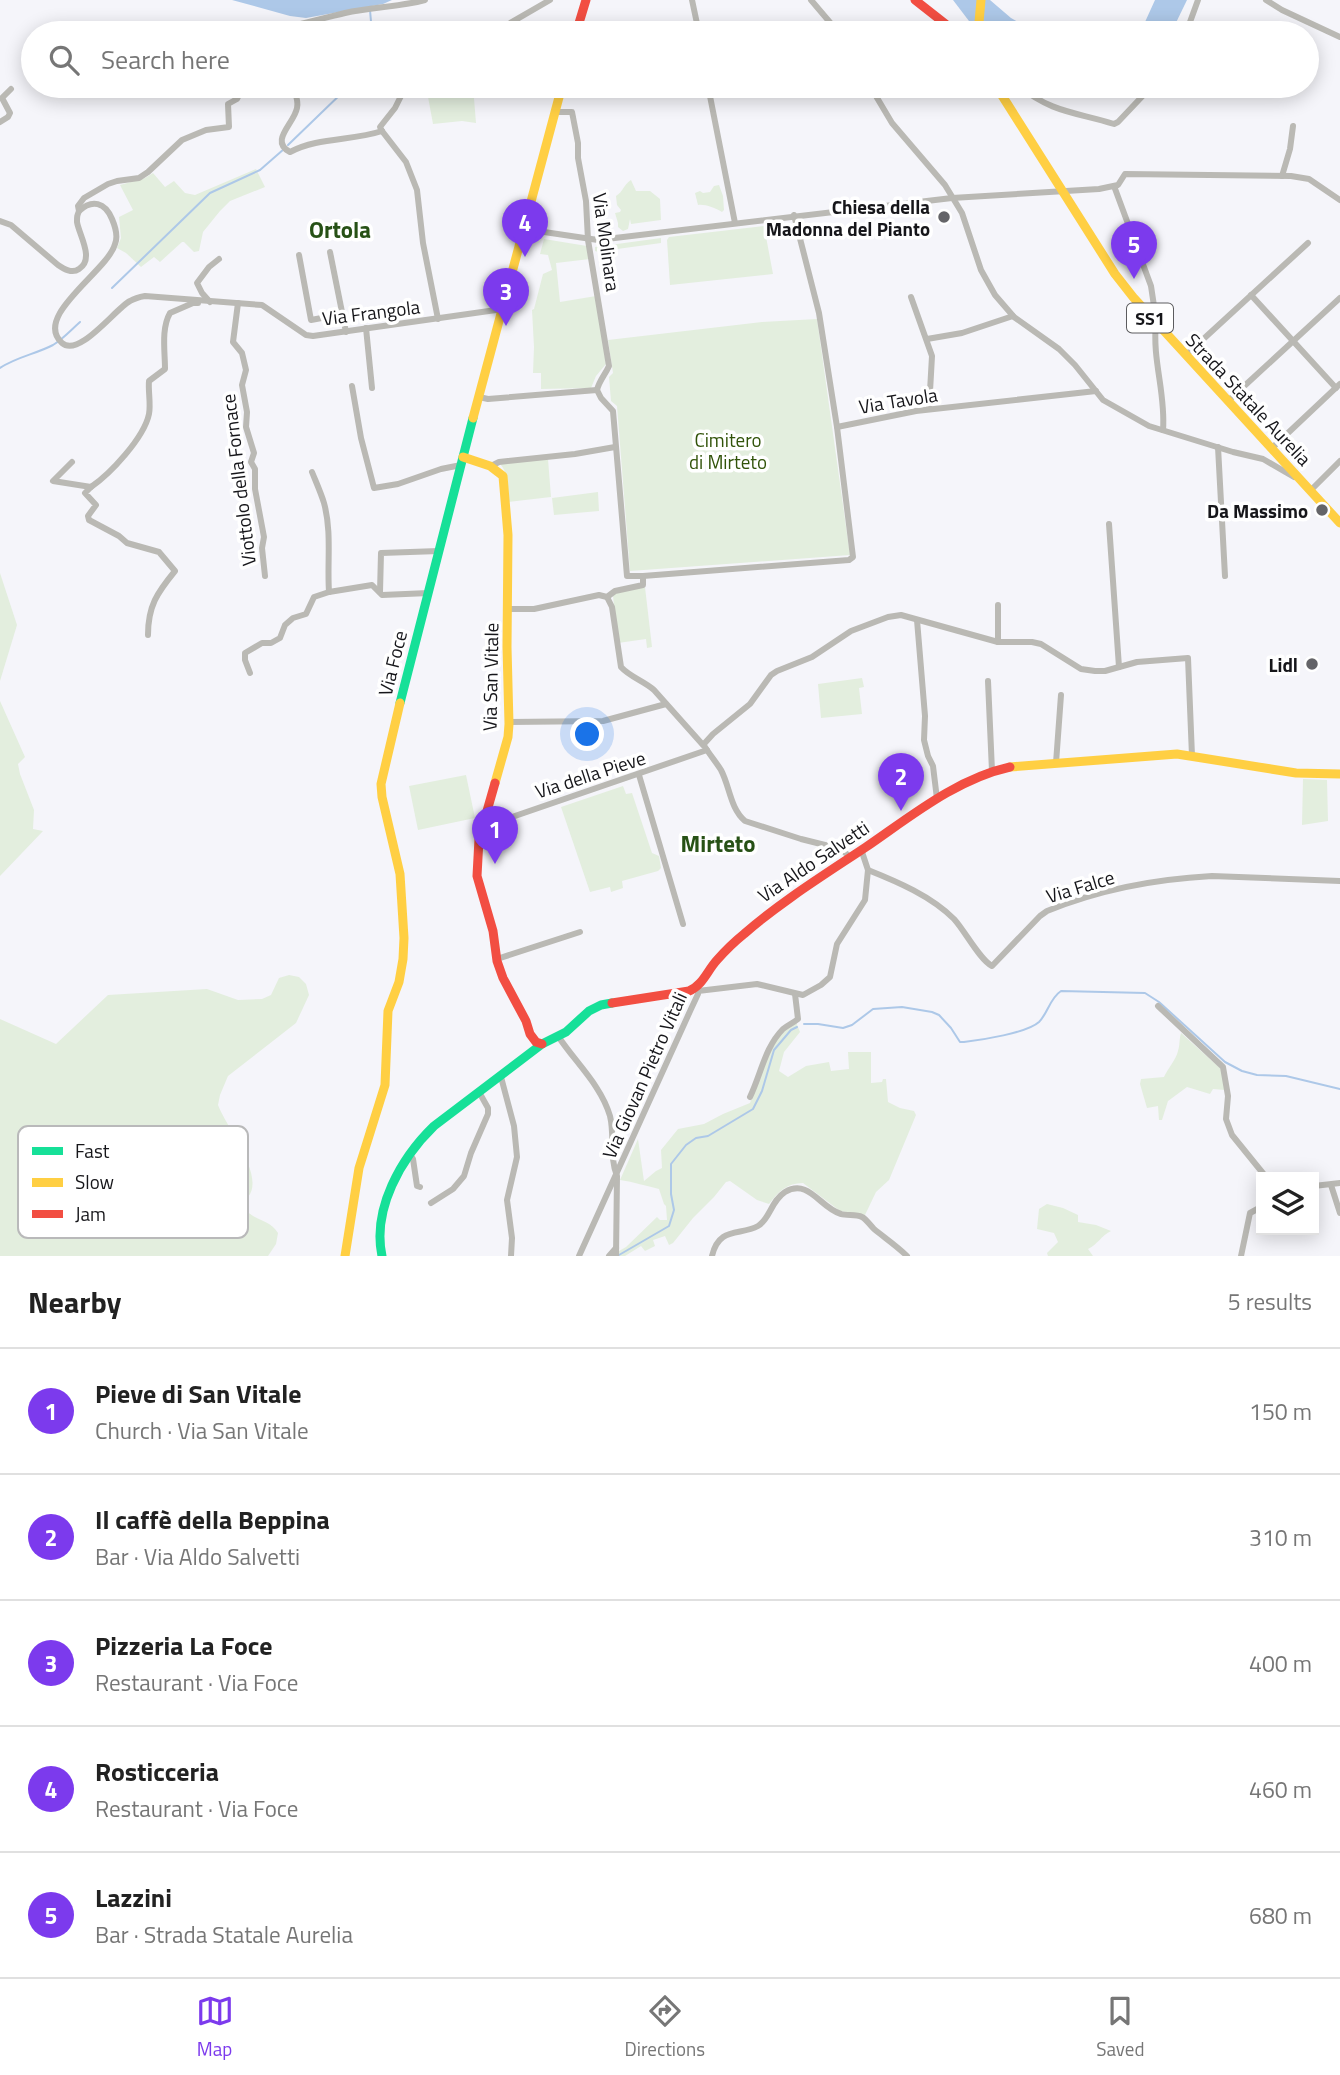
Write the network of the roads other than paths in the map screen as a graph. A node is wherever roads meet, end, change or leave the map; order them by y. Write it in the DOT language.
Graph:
graph roads {
  1 [pos="425,0"];
  2 [pos="550,0"];
  3 [pos="586,0"];
  4 [pos="692,0"];
  5 [pos="811,0"];
  6 [pos="915,0"];
  7 [pos="981,0"];
  8 [pos="1198,0"];
  9 [pos="1266,0"];
  10 [pos="317,21"];
  11 [pos="514,21"];
  12 [pos="580,21"];
  13 [pos="696,21"];
  14 [pos="829,21"];
  15 [pos="942,21"];
  16 [pos="979,21"];
  17 [pos="1190,21"];
  18 [pos="1306,21"];
  19 [pos="1319,27"];
  20 [pos="1340,37"];
  21 [pos="12,89"];
  22 [pos="238,98"];
  23 [pos="296,98"];
  24 [pos="400,98"];
  25 [pos="559,98"];
  26 [pos="710,98"];
  27 [pos="877,98"];
  28 [pos="1004,98"];
  29 [pos="1037,98"];
  30 [pos="1141,98"];
  31 [pos="555,112"];
  32 [pos="0,122"];
  33 [pos="1293,126"];
  34 [pos="382,131"];
  35 [pos="1282,176"];
  36 [pos="1114,186"];
  37 [pos="1063,191"];
  38 [pos="952,198"];
  39 [pos="1340,200"];
  40 [pos="79,211"];
  41 [pos="794,215"];
  42 [pos="0,220"];
  43 [pos="735,223"];
  44 [pos="524,229"];
  45 [pos="588,240"];
  46 [pos="1308,243"];
  47 [pos="330,252"];
  48 [pos="299,255"];
  49 [pos="219,260"];
  50 [pos="1251,295"];
  51 [pos="911,297"];
  52 [pos="1340,298"];
  53 [pos="210,302"];
  54 [pos="238,303"];
  55 [pos="503,309"];
  56 [pos="343,314"];
  57 [pos="1013,316"];
  58 [pos="439,319"];
  59 [pos="1153,320"];
  60 [pos="366,328"];
  61 [pos="346,332"];
  62 [pos="927,339"];
  63 [pos="1293,341"];
  64 [pos="1185,356"];
  65 [pos="352,386"];
  66 [pos="1338,386"];
  67 [pos="372,388"];
  68 [pos="597,390"];
  69 [pos="1096,391"];
  70 [pos="478,397"];
  71 [pos="1227,401"];
  72 [pos="929,409"];
  73 [pos="837,427"];
  74 [pos="1164,430"];
  75 [pos="615,447"];
  76 [pos="1218,447"];
  77 [pos="1271,449"];
  78 [pos="462,461"];
  79 [pos="1340,461"];
  80 [pos="72,462"];
  81 [pos="491,466"];
  82 [pos="312,472"];
  83 [pos="1299,479"];
  84 [pos="91,487"];
  85 [pos="1310,491"];
  86 [pos="1340,523"];
  87 [pos="1109,524"];
  88 [pos="439,551"];
  89 [pos="265,576"];
  90 [pos="643,576"];
  91 [pos="1225,576"];
  92 [pos="329,592"];
  93 [pos="380,592"];
  94 [pos="429,593"];
  95 [pos="607,597"];
  96 [pos="998,605"];
  97 [pos="508,608"];
  98 [pos="917,620"];
  99 [pos="148,635"];
  100 [pos="998,642"];
  101 [pos="1119,667"];
  102 [pos="250,673"];
  103 [pos="988,681"];
  104 [pos="1061,695"];
  105 [pos="666,704"];
  106 [pos="510,722"];
  107 [pos="705,747"];
  108 [pos="1192,756"];
  109 [pos="1056,763"];
  110 [pos="992,771"];
  111 [pos="1340,774"];
  112 [pos="639,775"];
  113 [pos="937,799"];
  114 [pos="483,827"];
  115 [pos="861,849"];
  116 [pos="850,857"];
  117 [pos="867,870"];
  118 [pos="1340,881"];
  119 [pos="683,924"];
  120 [pos="580,932"];
  121 [pos="497,959"];
  122 [pos="698,989"];
  123 [pos="795,994"];
  124 [pos="1158,1006"];
  125 [pos="558,1036"];
  126 [pos="542,1044"];
  127 [pos="501,1077"];
  128 [pos="479,1092"];
  129 [pos="750,1097"];
  130 [pos="410,1154"];
  131 [pos="1262,1172"];
  132 [pos="617,1176"];
  133 [pos="1340,1183"];
  134 [pos="1331,1185"];
  135 [pos="1319,1186"];
  136 [pos="420,1187"];
  137 [pos="431,1203"];
  138 [pos="1256,1210"];
  139 [pos="1340,1213"];
  140 [pos="616,1252"];
  141 [pos="345,1256"];
  142 [pos="382,1256"];
  143 [pos="511,1256"];
  144 [pos="579,1256"];
  145 [pos="609,1256"];
  146 [pos="712,1256"];
  147 [pos="907,1256"];
  148 [pos="1241,1256"];
  1 -- 10 [label="street"];
  2 -- 11 [label="street"];
  3 -- 12 [label="street"];
  4 -- 13 [label="street"];
  5 -- 14 [label="street"];
  6 -- 15 [label="street"];
  7 -- 16 [label="street"];
  8 -- 17 [label="street"];
  9 -- 18 [label="street"];
  19 -- 20 [label="street"];
  21 -- 32 [label="street"];
  22 -- 40 [label="street"];
  23 -- 34 [label="street"];
  24 -- 34 [label="street"];
  25 -- 31 [label="street, Via Foce"];
  26 -- 43 [label="street"];
  27 -- 38 [label="street"];
  28 -- 37 [label="street, Strada Statale Aurelia / SS1"];
  29 -- 30 [label="street"];
  31 -- 44 [label="street, Via Foce"];
  31 -- 45 [label="street, Via Molinara"];
  33 -- 35 [label="street"];
  34 -- 58 [label="street"];
  35 -- 36 [label="street"];
  35 -- 39 [label="street"];
  36 -- 37 [label="street"];
  36 -- 59 [label="street"];
  37 -- 38 [label="street"];
  37 -- 59 [label="street, Strada Statale Aurelia / SS1"];
  38 -- 41 [label="street"];
  38 -- 57 [label="street"];
  40 -- 42 [label="street"];
  40 -- 53 [label="street"];
  41 -- 43 [label="street"];
  41 -- 73 [label="street, Via Tavola"];
  43 -- 45 [label="street"];
  44 -- 45 [label="street"];
  44 -- 55 [label="street, Via Foce"];
  45 -- 68 [label="street, Via Molinara"];
  46 -- 50 [label="street"];
  47 -- 56 [label="street"];
  48 -- 56 [label="street"];
  49 -- 53 [label="street"];
  50 -- 63 [label="street"];
  50 -- 64 [label="street"];
  51 -- 62 [label="street"];
  52 -- 63 [label="street"];
  53 -- 54 [label="street, Via Frangola"];
  53 -- 84 [label="street"];
  54 -- 61 [label="street, Via Frangola"];
  54 -- 89 [label="street, Viottolo della Fornace"];
  55 -- 58 [label="street, Via Frangola"];
  55 -- 70 [label="street, Via Foce"];
  56 -- 61 [label="street"];
  57 -- 62 [label="street"];
  57 -- 69 [label="street"];
  58 -- 60 [label="street, Via Frangola"];
  59 -- 64 [label="street, Strada Statale Aurelia / SS1"];
  59 -- 74 [label="street"];
  60 -- 61 [label="street, Via Frangola"];
  60 -- 67 [label="street"];
  62 -- 72 [label="street"];
  63 -- 66 [label="street"];
  63 -- 71 [label="street"];
  64 -- 71 [label="street, Strada Statale Aurelia / SS1"];
  65 -- 78 [label="street"];
  66 -- 77 [label="street"];
  68 -- 70 [label="street"];
  68 -- 75 [label="street"];
  69 -- 72 [label="street, Via Tavola"];
  69 -- 74 [label="street"];
  70 -- 78 [label="street, Via Foce"];
  71 -- 77 [label="street, Strada Statale Aurelia / SS1"];
  72 -- 73 [label="street, Via Tavola"];
  73 -- 90 [label="street"];
  74 -- 76 [label="street"];
  75 -- 81 [label="street"];
  75 -- 90 [label="street"];
  76 -- 83 [label="street"];
  76 -- 91 [label="street"];
  77 -- 83 [label="street, Strada Statale Aurelia / SS1"];
  78 -- 81 [label="street"];
  78 -- 88 [label="street, Via Foce"];
  79 -- 85 [label="street"];
  80 -- 84 [label="street"];
  81 -- 97 [label="street, Via San Vitale"];
  82 -- 92 [label="street"];
  83 -- 85 [label="street, Strada Statale Aurelia / SS1"];
  84 -- 99 [label="street"];
  85 -- 86 [label="street, Strada Statale Aurelia / SS1"];
  87 -- 101 [label="street"];
  88 -- 93 [label="street"];
  88 -- 94 [label="street, Via Foce"];
  90 -- 95 [label="street"];
  92 -- 93 [label="street"];
  92 -- 102 [label="street"];
  93 -- 94 [label="street"];
  94 -- 141 [label="street, Via Foce"];
  95 -- 97 [label="street"];
  95 -- 105 [label="street"];
  96 -- 100 [label="street"];
  97 -- 106 [label="street, Via San Vitale"];
  98 -- 100 [label="street"];
  98 -- 107 [label="street"];
  98 -- 113 [label="street"];
  100 -- 101 [label="street"];
  101 -- 108 [label="street"];
  103 -- 110 [label="street"];
  104 -- 109 [label="street"];
  105 -- 106 [label="street"];
  105 -- 107 [label="street"];
  106 -- 114 [label="street, Via San Vitale"];
  107 -- 112 [label="street, Via della Pieve"];
  107 -- 116 [label="street"];
  108 -- 109 [label="street, Via Aldo Salvetti"];
  108 -- 111 [label="street, Via Aldo Salvetti"];
  109 -- 110 [label="street, Via Aldo Salvetti"];
  110 -- 113 [label="street, Via Aldo Salvetti"];
  112 -- 114 [label="street, Via della Pieve"];
  112 -- 119 [label="street"];
  113 -- 115 [label="street, Via Aldo Salvetti"];
  114 -- 121 [label="street, Via San Vitale"];
  115 -- 116 [label="street, Via Aldo Salvetti"];
  115 -- 117 [label="street"];
  116 -- 122 [label="street, Via Aldo Salvetti"];
  117 -- 118 [label="street, Via Falce"];
  117 -- 123 [label="street"];
  120 -- 121 [label="street"];
  121 -- 126 [label="street, Via San Vitale"];
  122 -- 123 [label="street"];
  122 -- 125 [label="street"];
  122 -- 132 [label="street, Via Giovan Pietro Vitali"];
  123 -- 129 [label="street"];
  124 -- 131 [label="street"];
  125 -- 126 [label="street"];
  125 -- 132 [label="street"];
  126 -- 127 [label="street"];
  127 -- 128 [label="street"];
  127 -- 143 [label="street"];
  128 -- 130 [label="street"];
  128 -- 137 [label="street"];
  130 -- 136 [label="street"];
  130 -- 142 [label="street"];
  132 -- 140 [label="street"];
  132 -- 144 [label="street, Via Giovan Pietro Vitali"];
  133 -- 134 [label="street"];
  134 -- 135 [label="street"];
  134 -- 139 [label="street"];
  138 -- 148 [label="street"];
  140 -- 145 [label="street"];
  146 -- 147 [label="street"];
}
